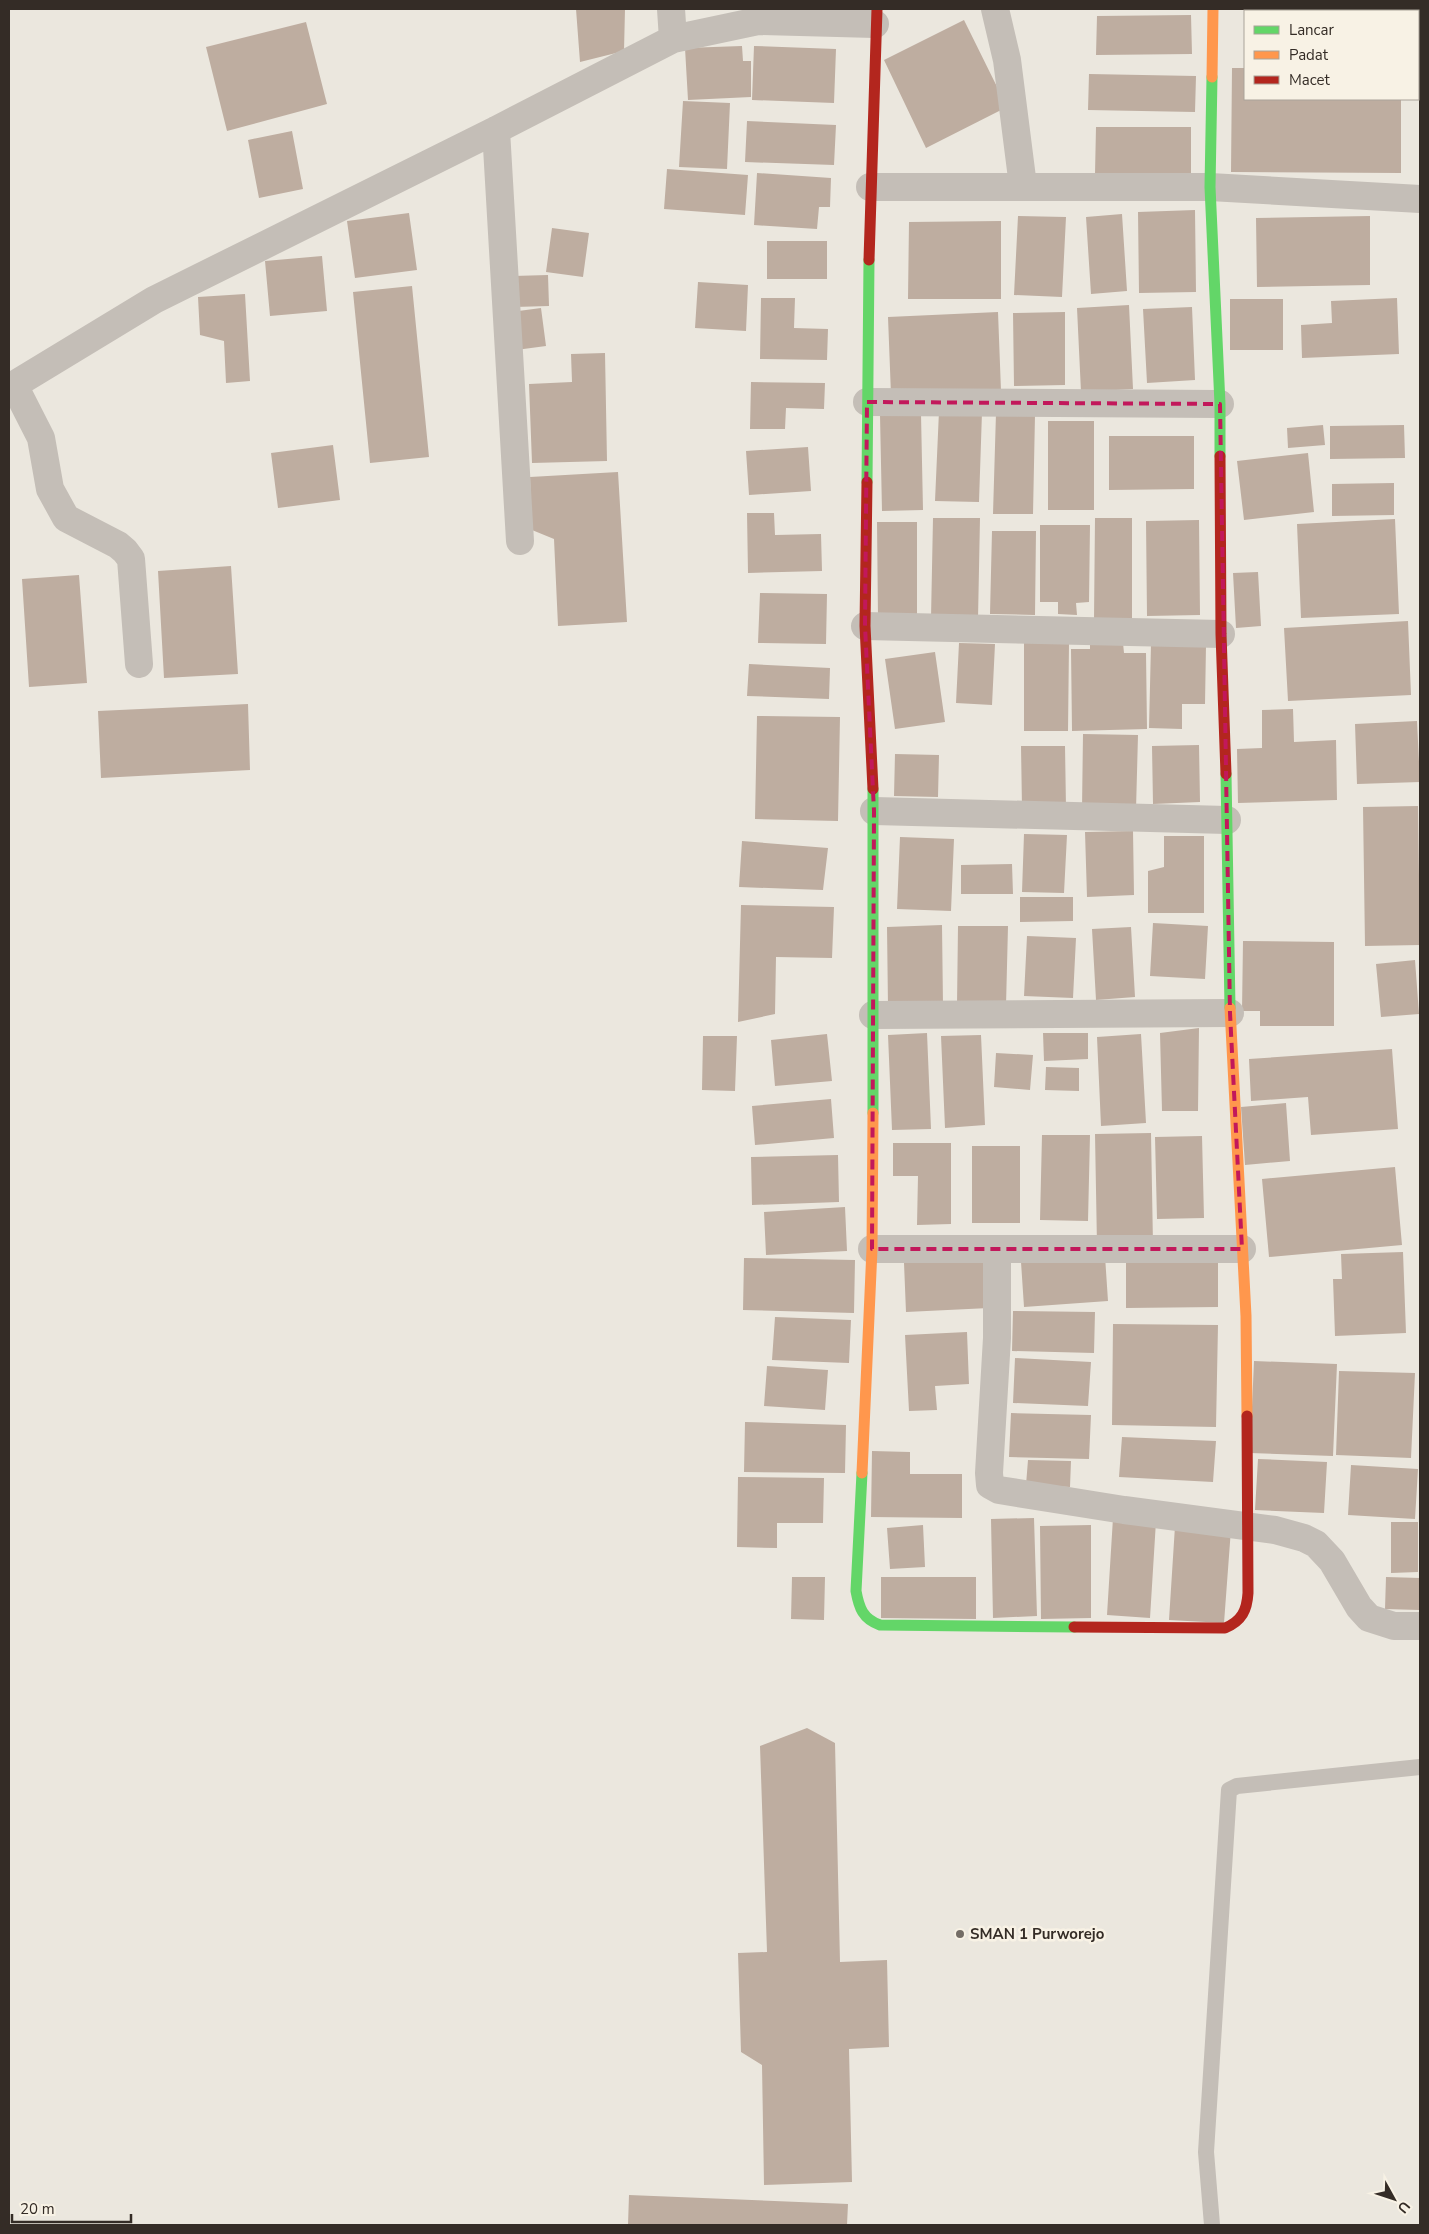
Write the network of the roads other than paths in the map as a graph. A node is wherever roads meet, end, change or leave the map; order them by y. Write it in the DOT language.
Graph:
graph roads {
  1 [pos="671,9"];
  2 [pos="995,9"];
  3 [pos="1213,9"];
  4 [pos="876,16"];
  5 [pos="673,39"];
  6 [pos="496,130"];
  7 [pos="1023,186"];
  8 [pos="870,187"];
  9 [pos="1210,187"];
  10 [pos="1420,199"];
  11 [pos="11,386"];
  12 [pos="867,402"];
  13 [pos="1220,404"];
  14 [pos="520,541"];
  15 [pos="865,626"];
  16 [pos="1221,634"];
  17 [pos="139,664"];
  18 [pos="874,812"];
  19 [pos="1227,820"];
  20 [pos="1230,1013"];
  21 [pos="873,1015"];
  22 [pos="872,1249"];
  23 [pos="996,1249"];
  24 [pos="1242,1249"];
  25 [pos="1247,1526"];
  26 [pos="1420,1626"];
  27 [pos="1420,1767"];
  28 [pos="1212,2225"];
  1 -- 5 [label="street"];
  2 -- 7 [label="street"];
  3 -- 9 [label="street"];
  4 -- 5 [label="street"];
  4 -- 8 [label="street"];
  5 -- 6 [label="street"];
  6 -- 11 [label="street"];
  6 -- 14 [label="street"];
  7 -- 8 [label="street"];
  7 -- 9 [label="street"];
  8 -- 12 [label="street"];
  9 -- 10 [label="street"];
  9 -- 13 [label="street"];
  11 -- 17 [label="street"];
  12 -- 13 [label="street"];
  12 -- 15 [label="street"];
  13 -- 16 [label="street"];
  15 -- 16 [label="street"];
  15 -- 18 [label="street"];
  16 -- 19 [label="street"];
  18 -- 19 [label="street"];
  18 -- 21 [label="street"];
  19 -- 20 [label="street"];
  20 -- 21 [label="street"];
  20 -- 24 [label="street"];
  21 -- 22 [label="street"];
  22 -- 23 [label="street"];
  22 -- 25 [label="street"];
  23 -- 24 [label="street"];
  23 -- 25 [label="street"];
  24 -- 25 [label="street"];
  25 -- 26 [label="street"];
  27 -- 28 [label="lane"];
}
